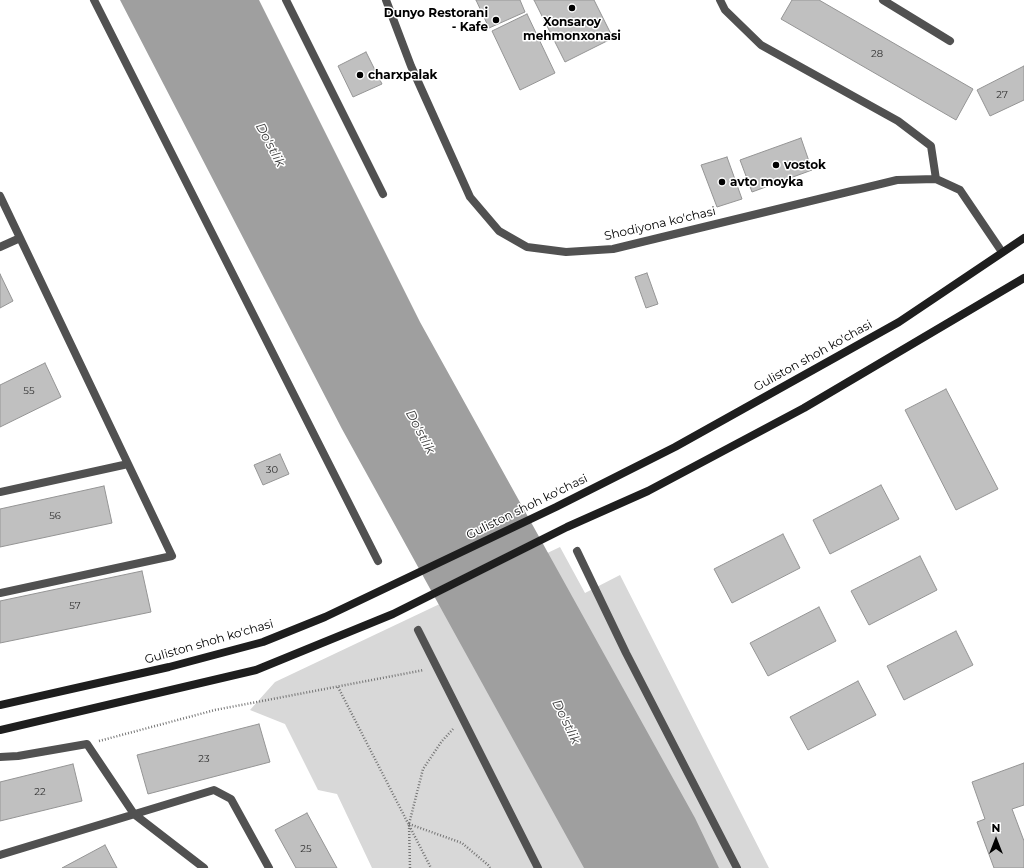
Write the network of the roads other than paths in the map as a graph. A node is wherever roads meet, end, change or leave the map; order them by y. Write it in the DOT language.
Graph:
graph roads {
  1 [pos="94,0"];
  2 [pos="286,0"];
  3 [pos="386,0"];
  4 [pos="720,0"];
  5 [pos="883,0"];
  6 [pos="950,41"];
  7 [pos="936,179"];
  8 [pos="383,194"];
  9 [pos="0,196"];
  10 [pos="20,238"];
  11 [pos="1024,238"];
  12 [pos="0,248"];
  13 [pos="1002,252"];
  14 [pos="1024,278"];
  15 [pos="128,464"];
  16 [pos="0,492"];
  17 [pos="577,551"];
  18 [pos="378,561"];
  19 [pos="0,592"];
  20 [pos="418,630"];
  21 [pos="0,705"];
  22 [pos="0,730"];
  23 [pos="0,757"];
  24 [pos="134,814"];
  25 [pos="0,855"];
  26 [pos="204,868"];
  27 [pos="269,868"];
  28 [pos="538,868"];
  29 [pos="737,868"];
  1 -- 18 [label="street"];
  2 -- 8 [label="street"];
  3 -- 7 [label="street, Shodiyona ko'chasi"];
  4 -- 7 [label="street"];
  5 -- 6 [label="street"];
  7 -- 13 [label="street, Shodiyona ko'chasi"];
  9 -- 10 [label="street"];
  10 -- 12 [label="street"];
  10 -- 15 [label="street"];
  11 -- 13 [label="main road, Guliston shoh ko'chasi"];
  13 -- 21 [label="main road, Guliston shoh ko'chasi"];
  14 -- 22 [label="main road"];
  15 -- 16 [label="street"];
  15 -- 19 [label="street"];
  17 -- 29 [label="street"];
  20 -- 28 [label="street"];
  23 -- 24 [label="street"];
  24 -- 25 [label="street"];
  24 -- 26 [label="street"];
  24 -- 27 [label="street"];
}
